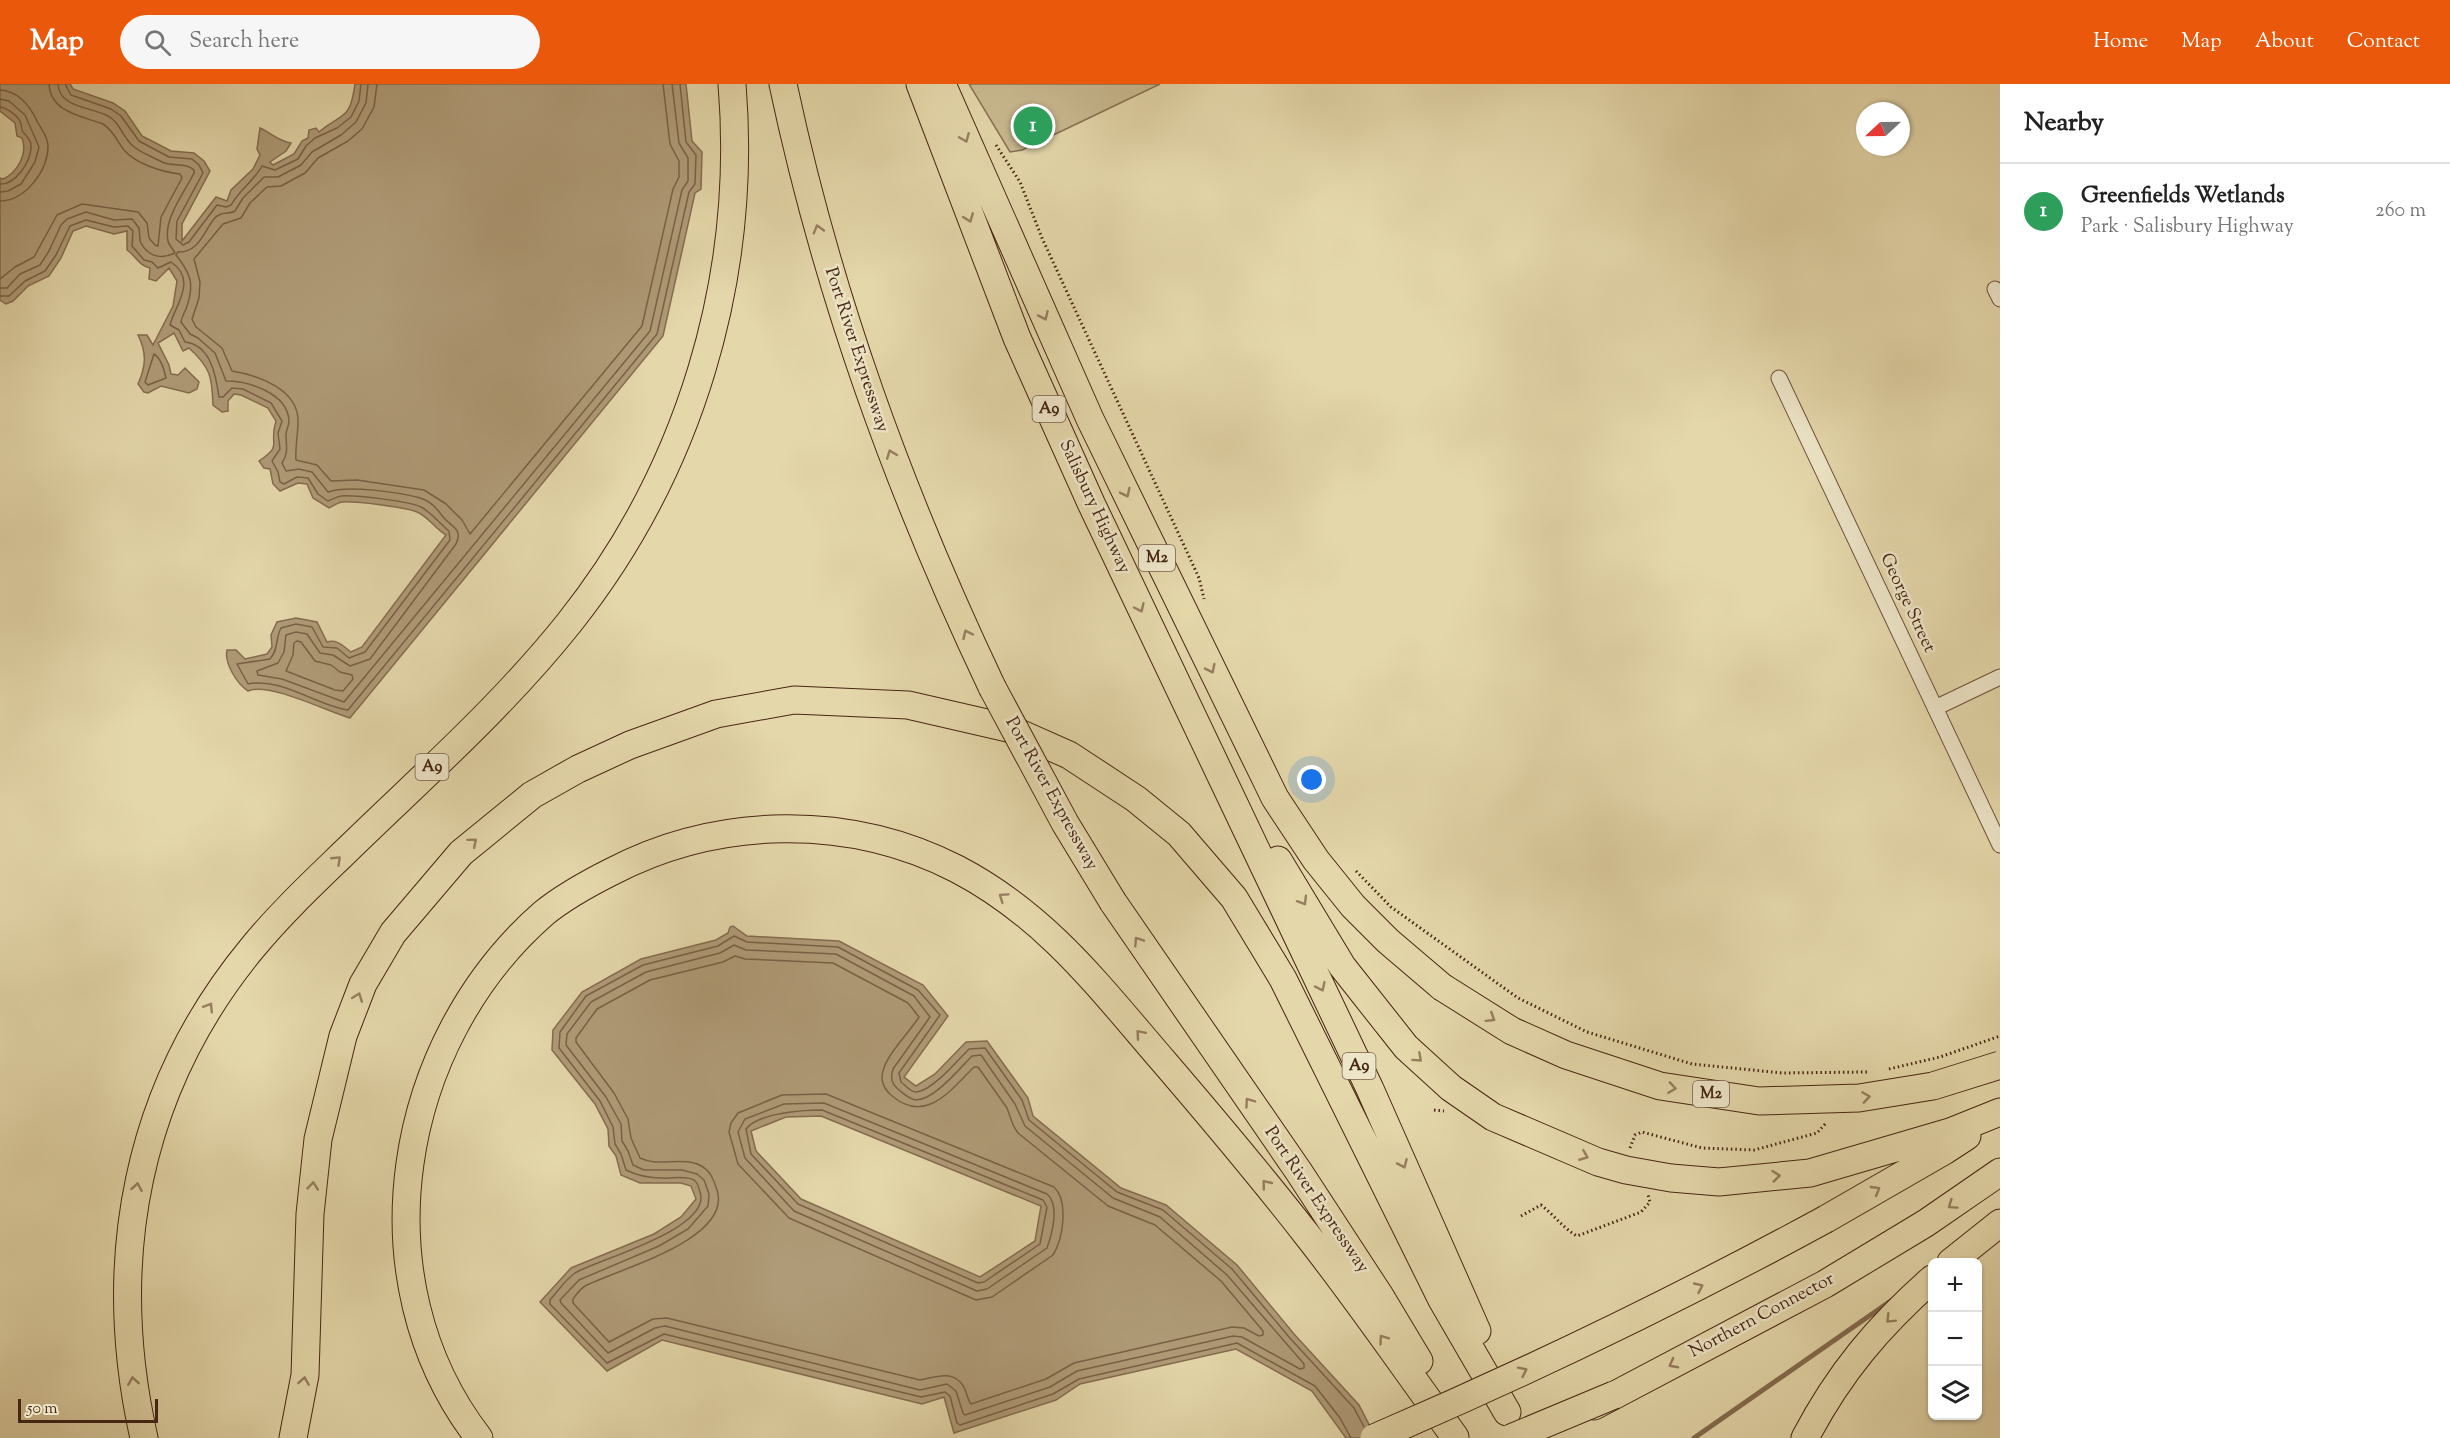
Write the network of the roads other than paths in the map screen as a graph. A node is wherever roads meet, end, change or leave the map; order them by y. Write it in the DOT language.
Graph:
graph roads {
  1 [pos="732,84"];
  2 [pos="783,84"];
  3 [pos="920,84"];
  4 [pos="942,84"];
  5 [pos="1779,378"];
  6 [pos="2000,677"];
  7 [pos="1935,708"];
  8 [pos="1198,725"];
  9 [pos="2000,845"];
  10 [pos="2000,1065"];
  11 [pos="2000,1113"];
  12 [pos="2000,1172"];
  13 [pos="2000,1223"];
  14 [pos="1957,1258"];
  15 [pos="1928,1283"];
  16 [pos="1614,1395"];
  17 [pos="1509,1425"];
  18 [pos="144,1438"];
  19 [pos="293,1438"];
  20 [pos="479,1438"];
  21 [pos="1374,1438"];
  22 [pos="1455,1438"];
  23 [pos="1520,1438"];
  24 [pos="1539,1438"];
  25 [pos="1805,1438"];
  18 -- 1 [label="highway, A9, one-way"];
  22 -- 2 [label="highway, Port River Expressway, one-way, bridge"];
  3 -- 8 [label="highway, Salisbury Highway / A9, one-way"];
  4 -- 10 [label="highway, M2, one-way, bridge"];
  5 -- 7 [label="street, George Street"];
  6 -- 7 [label="street"];
  7 -- 9 [label="street, George Street"];
  8 -- 11 [label="highway, one-way"];
  8 -- 17 [label="highway, A9, one-way"];
  21 -- 11 [label="highway, one-way, bridge"];
  12 -- 16 [label="highway, Northern Connector, one-way"];
  13 -- 14 [label="highway"];
  15 -- 25 [label="highway, one-way"];
  16 -- 17 [label="highway, Northern Connector, bridge"];
  16 -- 24 [label="highway, bridge"];
  19 -- 17 [label="highway, one-way"];
  17 -- 23 [label="highway, A9"];
  22 -- 20 [label="highway, one-way"];
}
